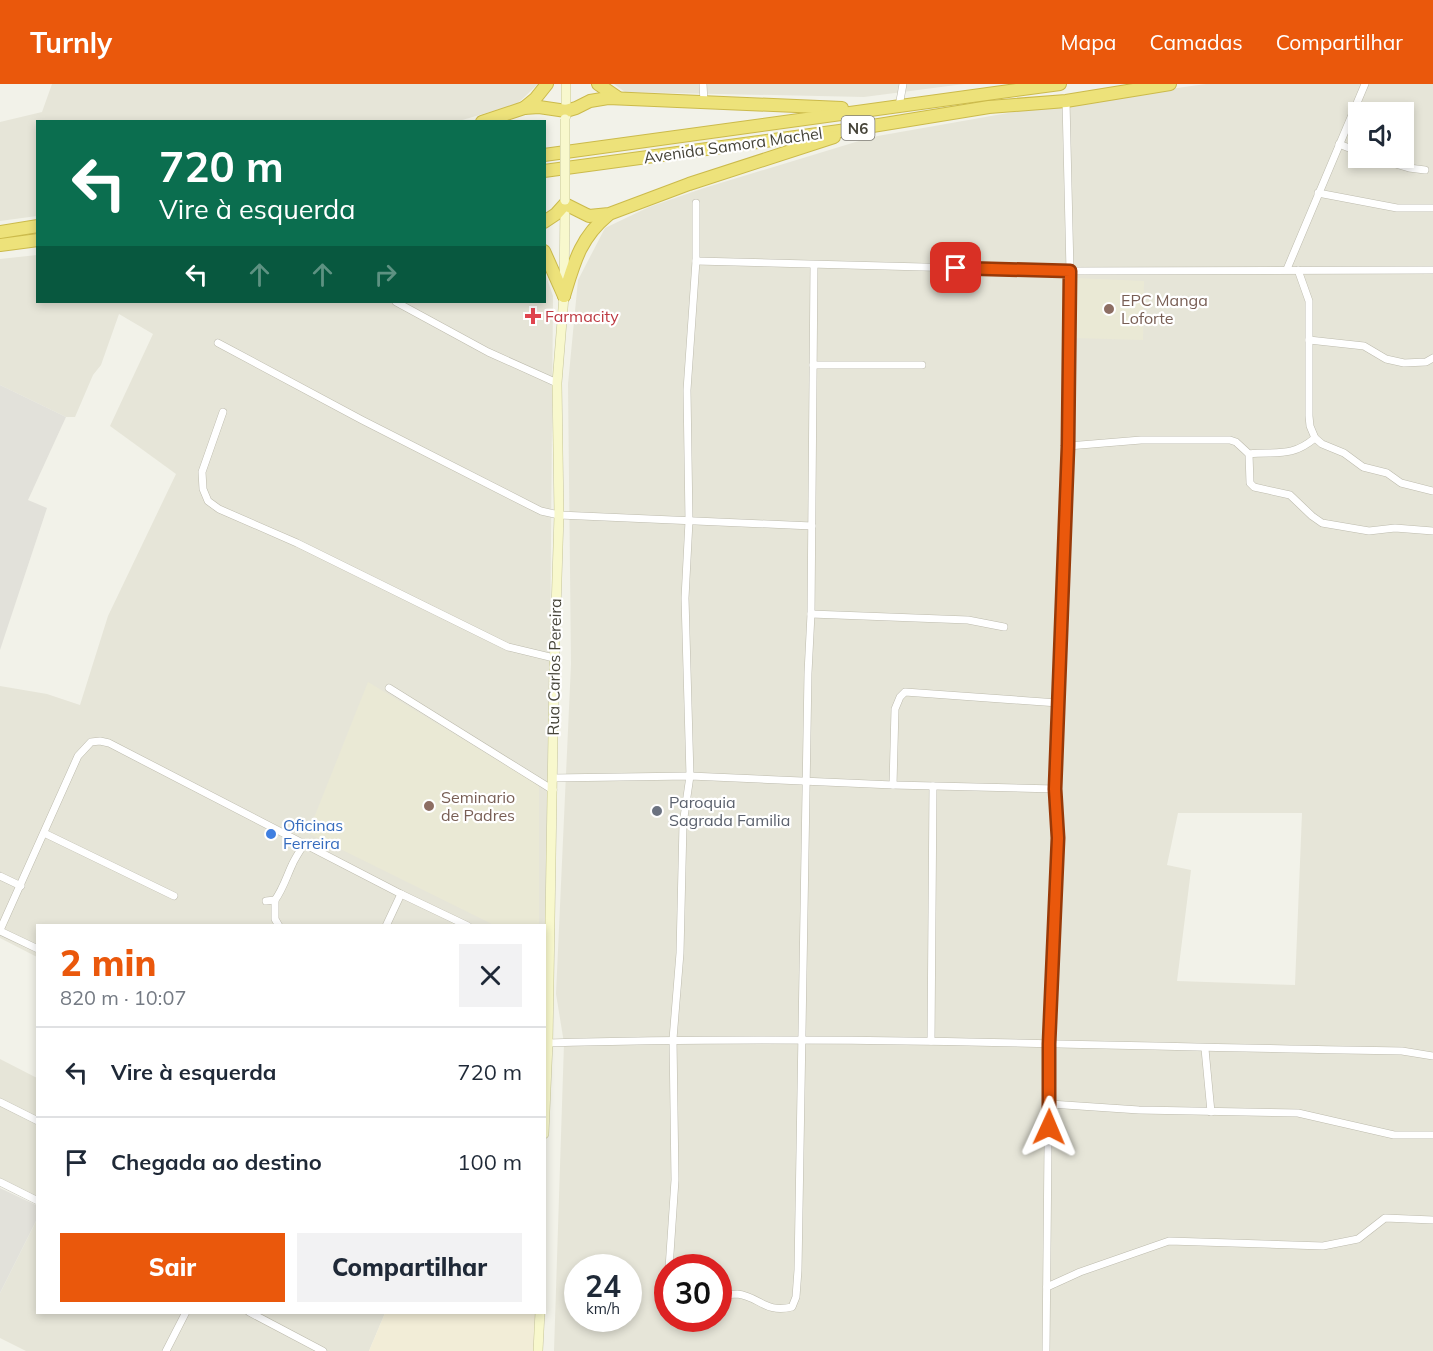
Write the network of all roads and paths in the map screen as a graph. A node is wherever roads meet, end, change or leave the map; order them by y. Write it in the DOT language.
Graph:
graph roads {
  1 [pos="547,84"];
  2 [pos="566,84"];
  3 [pos="598,84"];
  4 [pos="703,84"];
  5 [pos="903,84"];
  6 [pos="1060,84"];
  7 [pos="1170,84"];
  8 [pos="1365,84"];
  9 [pos="618,98"];
  10 [pos="1066,101"];
  11 [pos="704,102"];
  12 [pos="899,106"];
  13 [pos="524,108"];
  14 [pos="873,110"];
  15 [pos="566,115"];
  16 [pos="488,120"];
  17 [pos="854,129"];
  18 [pos="1339,144"];
  19 [pos="1348,148"];
  20 [pos="546,155"];
  21 [pos="1409,168"];
  22 [pos="1425,170"];
  23 [pos="546,171"];
  24 [pos="1318,193"];
  25 [pos="565,202"];
  26 [pos="696,203"];
  27 [pos="1433,208"];
  28 [pos="609,214"];
  29 [pos="546,221"];
  30 [pos="36,226"];
  31 [pos="0,232"];
  32 [pos="36,240"];
  33 [pos="0,245"];
  34 [pos="546,256"];
  35 [pos="696,261"];
  36 [pos="814,265"];
  37 [pos="1287,269"];
  38 [pos="1298,270"];
  39 [pos="1433,270"];
  40 [pos="1070,271"];
  41 [pos="564,296"];
  42 [pos="398,303"];
  43 [pos="1309,340"];
  44 [pos="218,343"];
  45 [pos="1433,358"];
  46 [pos="813,365"];
  47 [pos="922,365"];
  48 [pos="557,383"];
  49 [pos="224,412"];
  50 [pos="1315,438"];
  51 [pos="1068,446"];
  52 [pos="1249,454"];
  53 [pos="1433,491"];
  54 [pos="559,514"];
  55 [pos="689,521"];
  56 [pos="812,526"];
  57 [pos="1433,531"];
  58 [pos="811,614"];
  59 [pos="1004,627"];
  60 [pos="554,658"];
  61 [pos="389,688"];
  62 [pos="1058,703"];
  63 [pos="690,776"];
  64 [pos="552,778"];
  65 [pos="806,780"];
  66 [pos="893,785"];
  67 [pos="933,786"];
  68 [pos="1055,789"];
  69 [pos="553,790"];
  70 [pos="44,833"];
  71 [pos="304,844"];
  72 [pos="0,876"];
  73 [pos="21,886"];
  74 [pos="401,894"];
  75 [pos="174,896"];
  76 [pos="275,900"];
  77 [pos="266,901"];
  78 [pos="278,924"];
  79 [pos="387,924"];
  80 [pos="464,924"];
  81 [pos="0,931"];
  82 [pos="36,948"];
  83 [pos="547,959"];
  84 [pos="674,1039"];
  85 [pos="801,1039"];
  86 [pos="931,1041"];
  87 [pos="548,1043"];
  88 [pos="1049,1044"];
  89 [pos="1204,1048"];
  90 [pos="1433,1056"];
  91 [pos="546,1071"];
  92 [pos="0,1102"];
  93 [pos="1050,1104"];
  94 [pos="1211,1112"];
  95 [pos="36,1119"];
  96 [pos="1433,1135"];
  97 [pos="0,1182"];
  98 [pos="36,1200"];
  99 [pos="1433,1220"];
  100 [pos="668,1254"];
  101 [pos="1047,1287"];
  102 [pos="732,1294"];
  103 [pos="185,1314"];
  104 [pos="253,1314"];
  105 [pos="540,1314"];
  106 [pos="166,1351"];
  107 [pos="323,1351"];
  108 [pos="538,1351"];
  109 [pos="1046,1351"];
  1 -- 13 [label="highway"];
  2 -- 15 [label="main road, Rua Carlos Pereira"];
  3 -- 9 [label="highway"];
  4 -- 11 [label="street"];
  5 -- 12 [label="street"];
  6 -- 12 [label="highway, Avenida Samora Machel / N6"];
  7 -- 10 [label="highway, Avenida Samora Machel / N6"];
  8 -- 18 [label="street"];
  9 -- 11 [label="highway"];
  9 -- 15 [label="highway"];
  10 -- 17 [label="highway, Avenida Samora Machel / N6"];
  10 -- 40 [label="street"];
  11 -- 14 [label="highway"];
  12 -- 14 [label="highway, Avenida Samora Machel / N6"];
  13 -- 15 [label="highway"];
  13 -- 16 [label="highway"];
  14 -- 20 [label="highway, Avenida Samora Machel / N6"];
  15 -- 25 [label="main road, Rua Carlos Pereira, bridge"];
  17 -- 23 [label="highway, Avenida Samora Machel / N6"];
  17 -- 28 [label="highway"];
  18 -- 19 [label="street"];
  18 -- 24 [label="street"];
  21 -- 22 [label="street"];
  24 -- 27 [label="street"];
  24 -- 37 [label="street"];
  25 -- 28 [label="highway"];
  25 -- 29 [label="highway"];
  25 -- 41 [label="main road, Rua Carlos Pereira"];
  26 -- 35 [label="street"];
  28 -- 41 [label="highway"];
  30 -- 31 [label="highway"];
  32 -- 33 [label="highway"];
  34 -- 41 [label="highway"];
  35 -- 36 [label="street"];
  35 -- 55 [label="street"];
  36 -- 40 [label="street"];
  36 -- 46 [label="street"];
  37 -- 38 [label="street"];
  37 -- 40 [label="street"];
  38 -- 39 [label="street"];
  38 -- 43 [label="street"];
  40 -- 51 [label="street"];
  41 -- 48 [label="main road, Rua Carlos Pereira"];
  42 -- 48 [label="street"];
  43 -- 45 [label="street"];
  43 -- 50 [label="street"];
  44 -- 54 [label="street"];
  46 -- 47 [label="street"];
  46 -- 56 [label="street"];
  48 -- 54 [label="main road, Rua Carlos Pereira"];
  49 -- 60 [label="street"];
  50 -- 52 [label="street"];
  50 -- 53 [label="street"];
  51 -- 52 [label="street"];
  51 -- 62 [label="street"];
  52 -- 57 [label="street"];
  54 -- 55 [label="street"];
  54 -- 60 [label="main road, Rua Carlos Pereira"];
  55 -- 56 [label="street"];
  55 -- 63 [label="street"];
  56 -- 58 [label="street"];
  58 -- 59 [label="street"];
  58 -- 65 [label="street"];
  60 -- 64 [label="main road, Rua Carlos Pereira"];
  61 -- 69 [label="street"];
  62 -- 66 [label="street"];
  62 -- 68 [label="street"];
  63 -- 64 [label="street"];
  63 -- 65 [label="street"];
  63 -- 84 [label="street"];
  64 -- 69 [label="main road, Rua Carlos Pereira"];
  65 -- 66 [label="street"];
  65 -- 85 [label="street"];
  66 -- 67 [label="street"];
  67 -- 68 [label="street"];
  67 -- 86 [label="street"];
  68 -- 88 [label="street"];
  69 -- 83 [label="main road, Rua Carlos Pereira"];
  70 -- 71 [label="street"];
  70 -- 73 [label="street"];
  70 -- 75 [label="street"];
  71 -- 74 [label="street"];
  71 -- 76 [label="street"];
  72 -- 73 [label="street"];
  73 -- 81 [label="street"];
  74 -- 79 [label="street"];
  74 -- 80 [label="street"];
  76 -- 77 [label="street"];
  76 -- 78 [label="street"];
  81 -- 82 [label="street"];
  83 -- 87 [label="main road, Rua Carlos Pereira"];
  84 -- 85 [label="street"];
  84 -- 87 [label="street"];
  84 -- 100 [label="street"];
  85 -- 86 [label="street"];
  85 -- 102 [label="street"];
  86 -- 88 [label="street"];
  87 -- 91 [label="main road, Rua Carlos Pereira"];
  88 -- 89 [label="street"];
  88 -- 93 [label="street"];
  89 -- 90 [label="street"];
  89 -- 94 [label="street"];
  92 -- 95 [label="street"];
  93 -- 94 [label="street"];
  93 -- 101 [label="street"];
  94 -- 96 [label="street"];
  97 -- 98 [label="street"];
  99 -- 101 [label="street"];
  101 -- 109 [label="street"];
  103 -- 106 [label="street"];
  104 -- 107 [label="street"];
  105 -- 108 [label="main road"];
}
